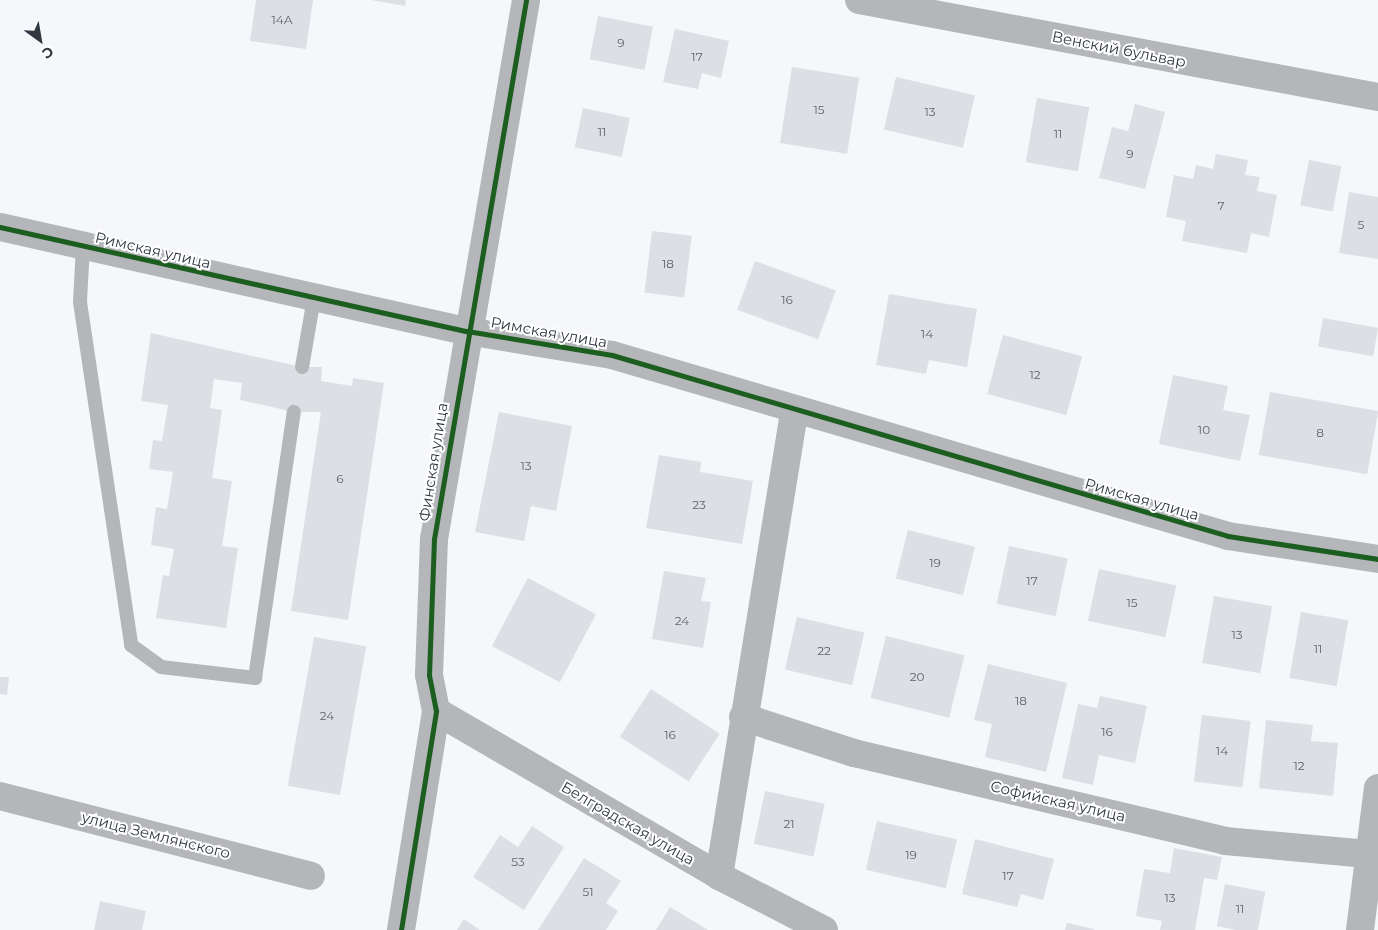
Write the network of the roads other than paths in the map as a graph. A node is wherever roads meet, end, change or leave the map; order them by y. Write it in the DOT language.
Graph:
graph roads {
  1 [pos="526,0"];
  2 [pos="859,0"];
  3 [pos="1378,97"];
  4 [pos="0,227"];
  5 [pos="83,246"];
  6 [pos="314,298"];
  7 [pos="467,331"];
  8 [pos="302,367"];
  9 [pos="294,412"];
  10 [pos="794,412"];
  11 [pos="1378,559"];
  12 [pos="436,711"];
  13 [pos="743,717"];
  14 [pos="1378,788"];
  15 [pos="0,796"];
  16 [pos="1374,854"];
  17 [pos="311,876"];
  18 [pos="719,876"];
  19 [pos="401,930"];
  20 [pos="824,930"];
  21 [pos="1360,930"];
  1 -- 7 [label="street, Финская улица"];
  2 -- 3 [label="street, Венский бульвар"];
  4 -- 5 [label="street, Римская улица"];
  5 -- 6 [label="street, Римская улица"];
  5 -- 9 [label="lane"];
  6 -- 7 [label="street, Римская улица"];
  6 -- 8 [label="lane"];
  7 -- 10 [label="street, Римская улица"];
  7 -- 12 [label="street, Финская улица"];
  10 -- 11 [label="street, Римская улица"];
  10 -- 13 [label="street"];
  12 -- 18 [label="street, Белградская улица"];
  12 -- 19 [label="street, Финская улица"];
  13 -- 16 [label="street, Софийская улица"];
  13 -- 18 [label="street"];
  14 -- 16 [label="street"];
  15 -- 17 [label="street, улица Землянского"];
  16 -- 21 [label="street"];
  18 -- 20 [label="street, Белградская улица"];
}
